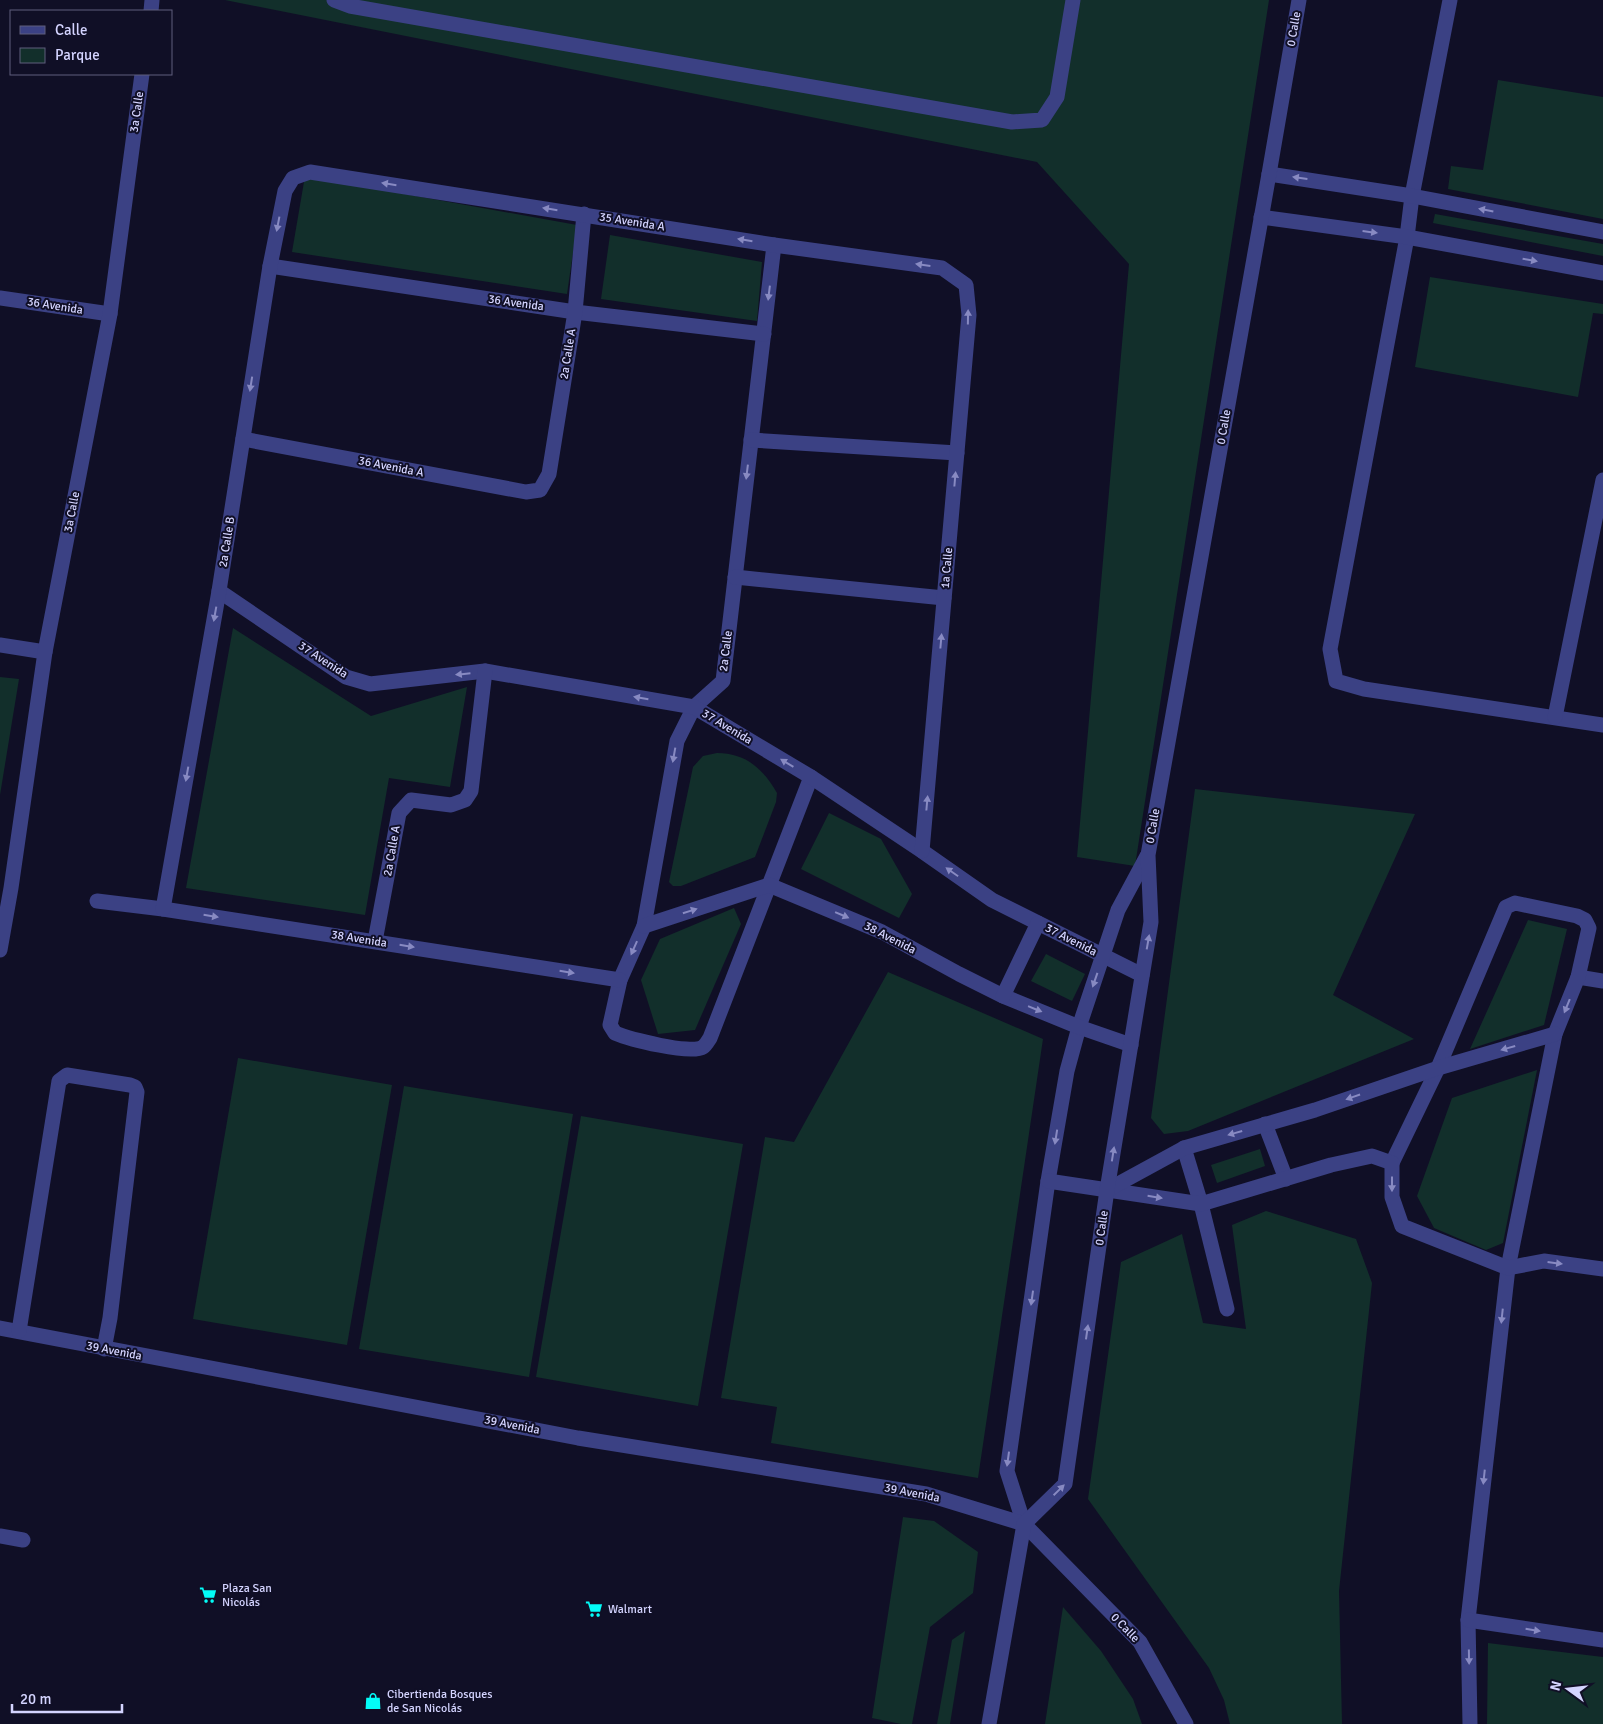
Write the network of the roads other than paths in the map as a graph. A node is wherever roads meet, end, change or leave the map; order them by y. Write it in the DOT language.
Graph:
graph roads {
  1 [pos="334,0"];
  2 [pos="1073,0"];
  3 [pos="1299,0"];
  4 [pos="1450,0"];
  5 [pos="142,75"];
  6 [pos="1269,174"];
  7 [pos="294,178"];
  8 [pos="1412,196"];
  9 [pos="584,214"];
  10 [pos="1262,217"];
  11 [pos="1603,232"];
  12 [pos="1407,237"];
  13 [pos="774,245"];
  14 [pos="270,266"];
  15 [pos="1603,273"];
  16 [pos="966,285"];
  17 [pos="0,298"];
  18 [pos="575,312"];
  19 [pos="110,314"];
  20 [pos="764,334"];
  21 [pos="242,439"];
  22 [pos="751,440"];
  23 [pos="957,453"];
  24 [pos="1603,480"];
  25 [pos="540,490"];
  26 [pos="735,577"];
  27 [pos="219,591"];
  28 [pos="944,598"];
  29 [pos="0,645"];
  30 [pos="45,652"];
  31 [pos="484,671"];
  32 [pos="694,707"];
  33 [pos="1555,717"];
  34 [pos="1603,725"];
  35 [pos="812,777"];
  36 [pos="922,851"];
  37 [pos="1148,855"];
  38 [pos="769,885"];
  39 [pos="97,901"];
  40 [pos="163,908"];
  41 [pos="1038,923"];
  42 [pos="644,926"];
  43 [pos="375,941"];
  44 [pos="0,950"];
  45 [pos="1104,956"];
  46 [pos="1142,976"];
  47 [pos="1578,977"];
  48 [pos="620,980"];
  49 [pos="1603,981"];
  50 [pos="1003,996"];
  51 [pos="1079,1027"];
  52 [pos="1555,1034"];
  53 [pos="1131,1045"];
  54 [pos="1438,1068"];
  55 [pos="1265,1124"];
  56 [pos="1184,1148"];
  57 [pos="1392,1163"];
  58 [pos="1286,1179"];
  59 [pos="1048,1181"];
  60 [pos="1107,1190"];
  61 [pos="1202,1204"];
  62 [pos="1508,1268"];
  63 [pos="1603,1269"];
  64 [pos="1227,1309"];
  65 [pos="0,1328"];
  66 [pos="19,1332"];
  67 [pos="104,1349"];
  68 [pos="1024,1524"];
  69 [pos="0,1536"];
  70 [pos="24,1540"];
  71 [pos="1468,1620"];
  72 [pos="1603,1640"];
  73 [pos="989,1724"];
  74 [pos="1186,1724"];
  75 [pos="1470,1724"];
  1 -- 2 [label="street"];
  3 -- 6 [label="street, 0 Calle"];
  4 -- 8 [label="street"];
  5 -- 19 [label="street, 3a Calle"];
  8 -- 6 [label="street, one-way"];
  6 -- 10 [label="street, 0 Calle"];
  9 -- 7 [label="street, 35 Avenida A, one-way"];
  7 -- 14 [label="street, 2a Calle B, one-way"];
  11 -- 8 [label="street, one-way"];
  8 -- 12 [label="street"];
  13 -- 9 [label="street, 35 Avenida A, one-way"];
  9 -- 18 [label="street, 2a Calle A"];
  10 -- 12 [label="street, one-way"];
  10 -- 37 [label="street, 0 Calle"];
  12 -- 15 [label="street, one-way"];
  12 -- 33 [label="street"];
  16 -- 13 [label="street, 35 Avenida A, one-way"];
  13 -- 20 [label="street, 2a Calle, one-way"];
  14 -- 18 [label="street, 36 Avenida"];
  14 -- 21 [label="street, 2a Calle B, one-way"];
  23 -- 16 [label="street, 1a Calle, one-way"];
  17 -- 19 [label="street, 36 Avenida"];
  18 -- 20 [label="street, 36 Avenida"];
  18 -- 25 [label="street, 2a Calle A"];
  19 -- 30 [label="street, 3a Calle"];
  20 -- 22 [label="street, 2a Calle"];
  21 -- 25 [label="street, 36 Avenida A"];
  21 -- 27 [label="street, 2a Calle B"];
  22 -- 23 [label="street"];
  22 -- 26 [label="street, 2a Calle, one-way"];
  28 -- 23 [label="street, 1a Calle, one-way"];
  24 -- 33 [label="street"];
  26 -- 28 [label="street"];
  26 -- 32 [label="street, 2a Calle"];
  31 -- 27 [label="street, 37 Avenida, one-way"];
  27 -- 40 [label="street, 2a Calle B, one-way"];
  36 -- 28 [label="street, 1a Calle, one-way"];
  29 -- 30 [label="street"];
  30 -- 44 [label="street, 3a Calle"];
  32 -- 31 [label="street, 37 Avenida, one-way"];
  31 -- 43 [label="street, 2a Calle A"];
  35 -- 32 [label="street, 37 Avenida, one-way"];
  32 -- 42 [label="street, 2a Calle, one-way"];
  33 -- 34 [label="street"];
  35 -- 36 [label="street, 37 Avenida"];
  35 -- 38 [label="street"];
  41 -- 36 [label="street, 37 Avenida, one-way"];
  37 -- 45 [label="street, 0 Calle"];
  46 -- 37 [label="street, 0 Calle, one-way"];
  42 -- 38 [label="street, one-way"];
  38 -- 48 [label="street, 2a Calle"];
  38 -- 50 [label="street, 38 Avenida, one-way"];
  39 -- 40 [label="street, 38 Avenida"];
  40 -- 43 [label="street, 38 Avenida, one-way"];
  41 -- 45 [label="street, 37 Avenida"];
  41 -- 50 [label="street"];
  42 -- 48 [label="street, 2a Calle, one-way"];
  43 -- 48 [label="street, 38 Avenida, one-way"];
  45 -- 46 [label="street, 37 Avenida"];
  45 -- 51 [label="street, 0 Calle, one-way"];
  46 -- 53 [label="street, 0 Calle"];
  47 -- 49 [label="street"];
  47 -- 52 [label="street, one-way"];
  47 -- 54 [label="street"];
  50 -- 51 [label="street, 38 Avenida, one-way"];
  51 -- 53 [label="street, 38 Avenida"];
  51 -- 59 [label="street, 0 Calle, one-way"];
  52 -- 54 [label="street, one-way"];
  52 -- 62 [label="street"];
  60 -- 53 [label="street, 0 Calle, one-way"];
  54 -- 55 [label="street, one-way"];
  54 -- 57 [label="street"];
  55 -- 56 [label="street, one-way"];
  55 -- 58 [label="street"];
  56 -- 60 [label="street"];
  56 -- 61 [label="street"];
  57 -- 58 [label="street"];
  57 -- 62 [label="street, one-way"];
  58 -- 61 [label="street"];
  59 -- 60 [label="street"];
  59 -- 68 [label="street, 0 Calle, one-way"];
  60 -- 61 [label="street, one-way"];
  68 -- 60 [label="street, 0 Calle, one-way"];
  61 -- 64 [label="street"];
  62 -- 63 [label="street, one-way"];
  62 -- 71 [label="street, one-way"];
  65 -- 66 [label="street, 39 Avenida"];
  66 -- 67 [label="street, 39 Avenida"];
  66 -- 67 [label="street"];
  67 -- 68 [label="street, 39 Avenida"];
  68 -- 73 [label="street, 0 Calle"];
  68 -- 74 [label="street, 0 Calle"];
  69 -- 70 [label="street"];
  71 -- 72 [label="street, one-way"];
  71 -- 75 [label="street, one-way"];
}
